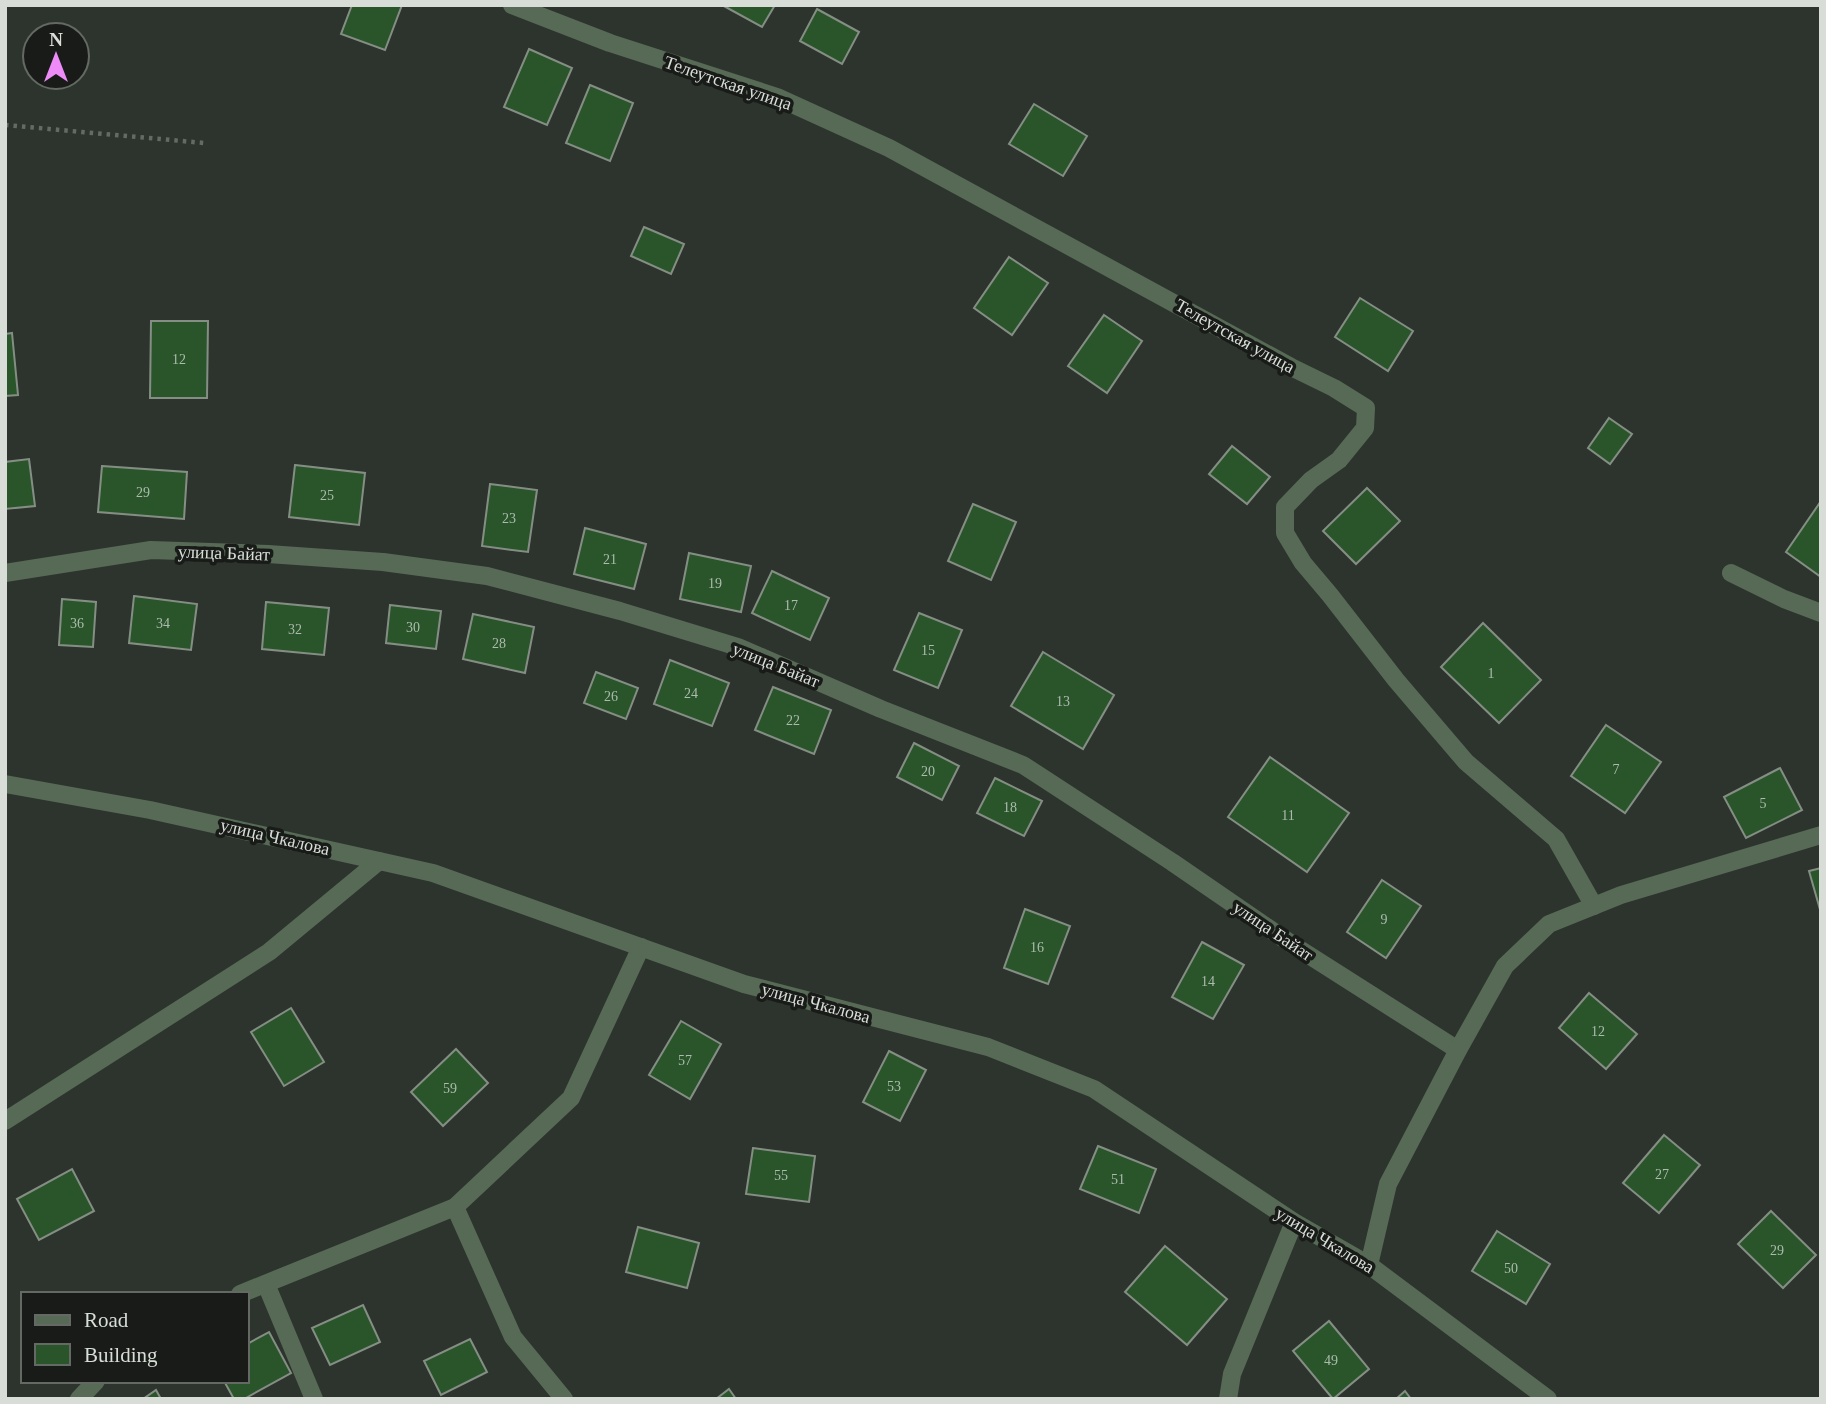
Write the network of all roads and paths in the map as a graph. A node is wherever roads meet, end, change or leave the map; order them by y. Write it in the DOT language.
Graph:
graph roads {
  1 [pos="512,5"];
  2 [pos="5,125"];
  3 [pos="204,143"];
  4 [pos="5,573"];
  5 [pos="1731,573"];
  6 [pos="1821,613"];
  7 [pos="5,784"];
  8 [pos="1821,835"];
  9 [pos="379,861"];
  10 [pos="1594,906"];
  11 [pos="641,947"];
  12 [pos="1458,1051"];
  13 [pos="5,1121"];
  14 [pos="455,1207"];
  15 [pos="1294,1222"];
  16 [pos="1369,1265"];
  17 [pos="266,1283"];
  18 [pos="245,1292"];
  19 [pos="94,1383"];
  20 [pos="79,1399"];
  21 [pos="314,1399"];
  22 [pos="565,1399"];
  23 [pos="1228,1399"];
  24 [pos="1548,1399"];
  1 -- 10 [label="street, Телеутская улица"];
  2 -- 3 [label="path"];
  4 -- 12 [label="street, улица Байат"];
  5 -- 6 [label="street"];
  7 -- 9 [label="street, улица Чкалова"];
  8 -- 10 [label="street"];
  9 -- 11 [label="street, улица Чкалова"];
  9 -- 13 [label="street"];
  10 -- 12 [label="street"];
  11 -- 14 [label="street"];
  11 -- 15 [label="street, улица Чкалова"];
  12 -- 16 [label="street"];
  14 -- 17 [label="street"];
  14 -- 22 [label="street"];
  15 -- 16 [label="street, улица Чкалова"];
  15 -- 23 [label="street"];
  16 -- 24 [label="street, улица Чкалова"];
  17 -- 18 [label="street"];
  17 -- 21 [label="street"];
  19 -- 20 [label="street"];
}
